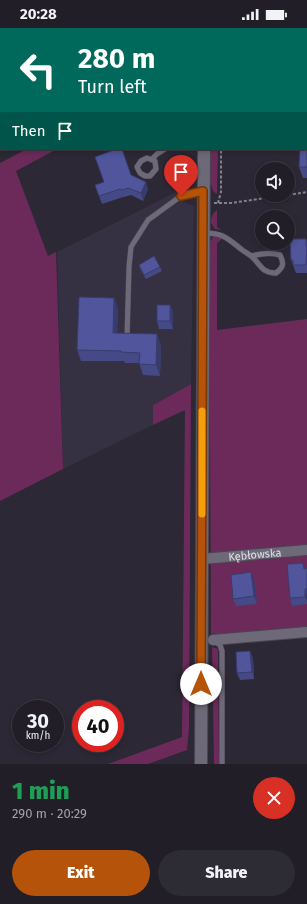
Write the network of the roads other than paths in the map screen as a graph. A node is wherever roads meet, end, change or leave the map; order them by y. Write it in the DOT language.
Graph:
graph roads {
  1 [pos="163,150"];
  2 [pos="204,150"];
  3 [pos="152,159"];
  4 [pos="203,197"];
  5 [pos="203,233"];
  6 [pos="252,256"];
  7 [pos="128,338"];
  8 [pos="307,550"];
  9 [pos="202,559"];
  10 [pos="307,632"];
  11 [pos="207,638"];
  12 [pos="201,764"];
  13 [pos="222,764"];
  1 -- 3 [label="lane"];
  2 -- 4 [label="street"];
  4 -- 5 [label="street"];
  4 -- 7 [label="lane"];
  5 -- 6 [label="lane"];
  5 -- 9 [label="street"];
  6 -- 6 [label="lane"];
  8 -- 9 [label="street, Kębłowska"];
  9 -- 11 [label="street"];
  10 -- 11 [label="street"];
  11 -- 12 [label="street"];
  11 -- 13 [label="lane"];
}
